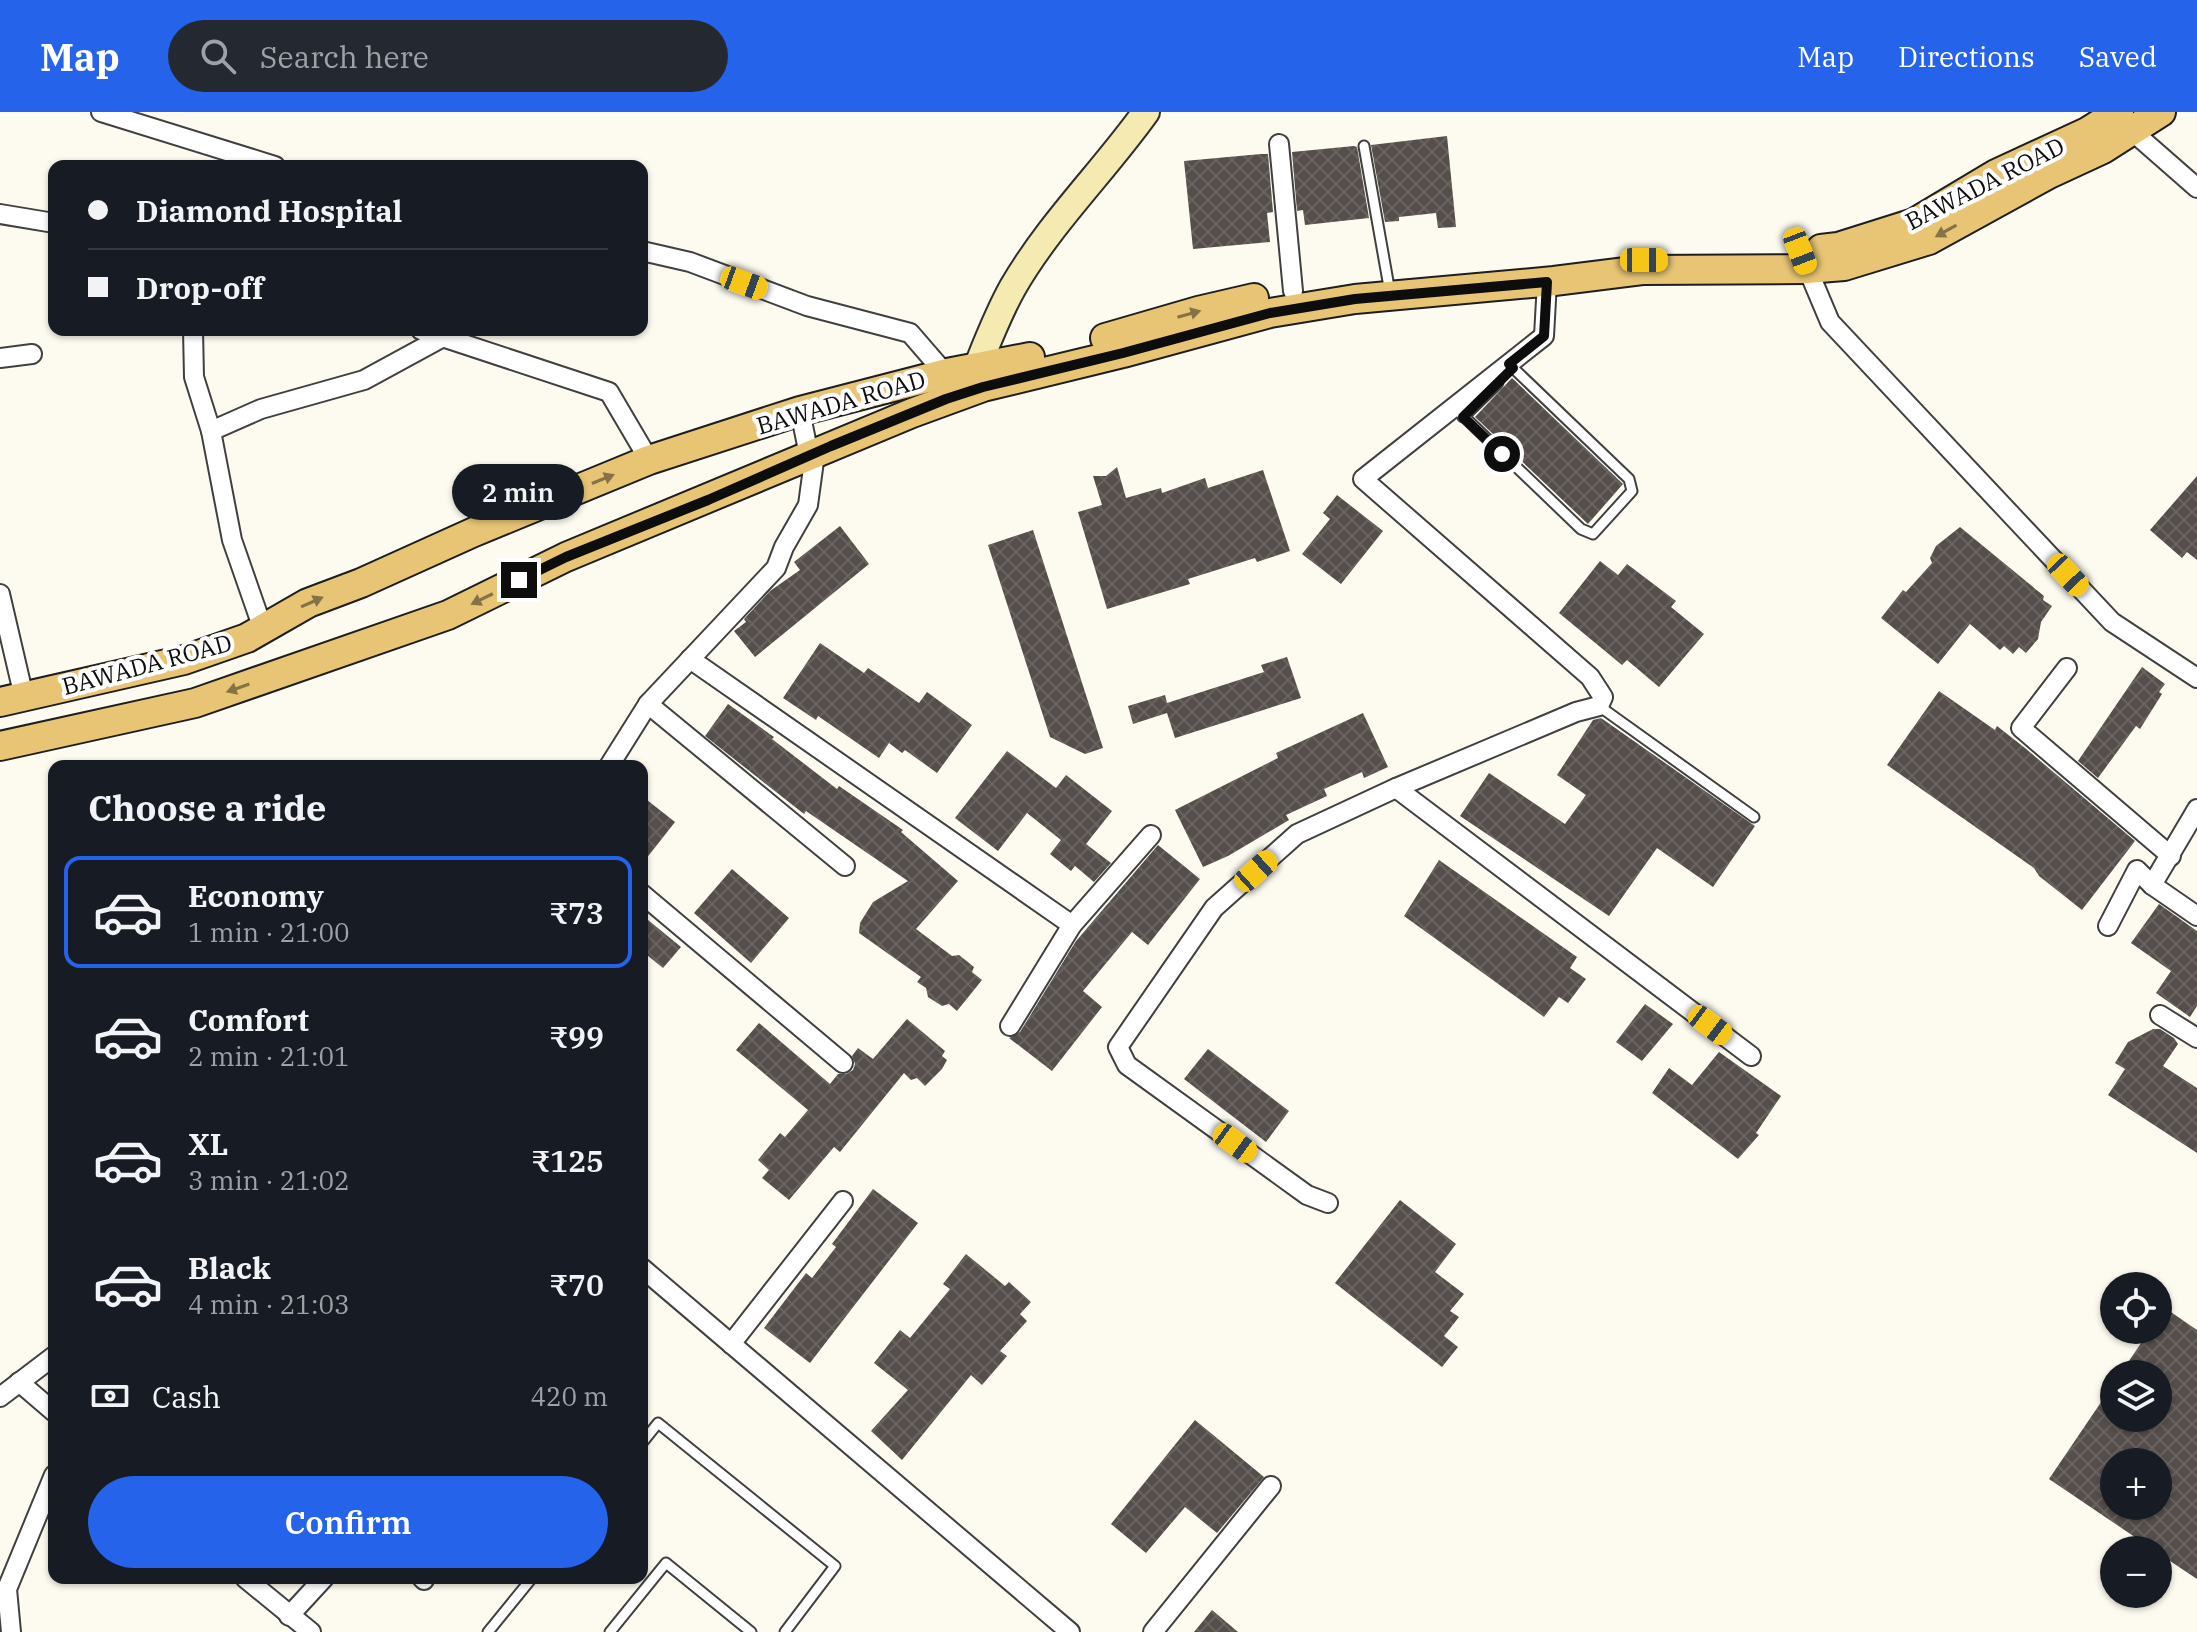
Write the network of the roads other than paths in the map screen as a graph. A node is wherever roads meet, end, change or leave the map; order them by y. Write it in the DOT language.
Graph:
graph roads {
  1 [pos="101,112"];
  2 [pos="1146,112"];
  3 [pos="2161,112"];
  4 [pos="2121,119"];
  5 [pos="1279,144"];
  6 [pos="1364,146"];
  7 [pos="256,160"];
  8 [pos="2197,188"];
  9 [pos="0,214"];
  10 [pos="48,222"];
  11 [pos="648,252"];
  12 [pos="1803,260"];
  13 [pos="1547,282"];
  14 [pos="1389,287"];
  15 [pos="1293,291"];
  16 [pos="193,336"];
  17 [pos="440,336"];
  18 [pos="443,337"];
  19 [pos="32,354"];
  20 [pos="0,358"];
  21 [pos="1511,366"];
  22 [pos="963,381"];
  23 [pos="800,411"];
  24 [pos="1458,412"];
  25 [pos="211,431"];
  26 [pos="809,455"];
  27 [pos="649,460"];
  28 [pos="0,594"];
  29 [pos="263,629"];
  30 [pos="690,659"];
  31 [pos="2067,668"];
  32 [pos="2197,678"];
  33 [pos="12,700"];
  34 [pos="648,704"];
  35 [pos="1599,706"];
  36 [pos="0,746"];
  37 [pos="613,760"];
  38 [pos="1396,788"];
  39 [pos="2197,809"];
  40 [pos="1754,817"];
  41 [pos="1151,835"];
  42 [pos="2171,856"];
  43 [pos="845,866"];
  44 [pos="2152,885"];
  45 [pos="648,899"];
  46 [pos="2197,916"];
  47 [pos="1072,925"];
  48 [pos="2108,926"];
  49 [pos="2160,1015"];
  50 [pos="1010,1026"];
  51 [pos="2197,1038"];
  52 [pos="1751,1056"];
  53 [pos="843,1063"];
  54 [pos="843,1201"];
  55 [pos="1328,1203"];
  56 [pos="648,1273"];
  57 [pos="731,1344"];
  58 [pos="48,1360"];
  59 [pos="19,1382"];
  60 [pos="0,1397"];
  61 [pos="48,1407"];
  62 [pos="648,1436"];
  63 [pos="1271,1486"];
  64 [pos="48,1490"];
  65 [pos="252,1584"];
  66 [pos="318,1584"];
  67 [pos="527,1584"];
  68 [pos="289,1616"];
  69 [pos="11,1632"];
  70 [pos="311,1632"];
  71 [pos="488,1632"];
  72 [pos="610,1632"];
  73 [pos="751,1632"];
  74 [pos="785,1632"];
  75 [pos="1070,1632"];
  76 [pos="1153,1632"];
  1 -- 7 [label="street"];
  2 -- 22 [label="street"];
  3 -- 4 [label="main road"];
  4 -- 8 [label="street"];
  4 -- 12 [label="main road"];
  5 -- 15 [label="street"];
  6 -- 14 [label="lane"];
  9 -- 10 [label="street"];
  11 -- 22 [label="street"];
  12 -- 13 [label="main road"];
  12 -- 14 [label="main road, BAWADA ROAD"];
  12 -- 32 [label="street"];
  13 -- 21 [label="street"];
  13 -- 22 [label="main road"];
  14 -- 15 [label="main road, BAWADA ROAD"];
  22 -- 15 [label="main road, BAWADA ROAD, one-way"];
  16 -- 25 [label="street"];
  17 -- 18 [label="street"];
  18 -- 25 [label="street"];
  18 -- 27 [label="street"];
  19 -- 20 [label="street"];
  21 -- 24 [label="street"];
  21 -- 24 [label="lane"];
  22 -- 23 [label="main road, BAWADA ROAD"];
  22 -- 26 [label="main road"];
  23 -- 26 [label="street"];
  23 -- 27 [label="main road, BAWADA ROAD"];
  24 -- 35 [label="street"];
  25 -- 29 [label="street"];
  26 -- 30 [label="street"];
  26 -- 36 [label="main road, one-way"];
  29 -- 27 [label="main road, BAWADA ROAD, one-way"];
  28 -- 33 [label="street"];
  29 -- 33 [label="main road, BAWADA ROAD"];
  30 -- 34 [label="street"];
  30 -- 47 [label="street"];
  31 -- 42 [label="street"];
  34 -- 37 [label="street"];
  34 -- 43 [label="street"];
  35 -- 38 [label="street"];
  35 -- 40 [label="lane"];
  38 -- 52 [label="street"];
  38 -- 55 [label="street"];
  39 -- 42 [label="street"];
  41 -- 47 [label="street"];
  42 -- 44 [label="street"];
  44 -- 46 [label="street"];
  44 -- 48 [label="street"];
  45 -- 53 [label="street"];
  47 -- 50 [label="street"];
  49 -- 51 [label="street"];
  54 -- 57 [label="street"];
  56 -- 57 [label="street"];
  57 -- 75 [label="street"];
  58 -- 59 [label="street"];
  59 -- 60 [label="street"];
  59 -- 61 [label="street"];
  62 -- 74 [label="lane"];
  63 -- 76 [label="street"];
  64 -- 69 [label="street"];
  65 -- 68 [label="street"];
  66 -- 68 [label="street"];
  67 -- 71 [label="lane"];
  68 -- 70 [label="street"];
  72 -- 73 [label="lane"];
}
